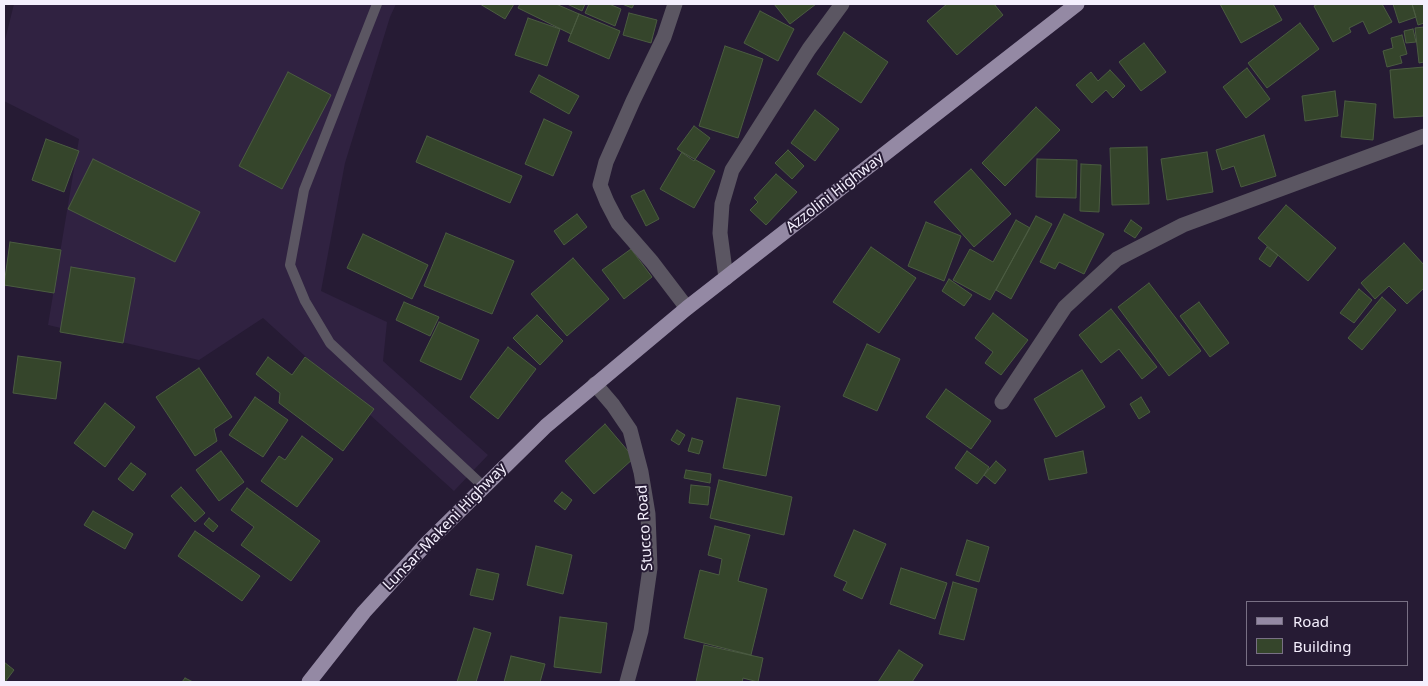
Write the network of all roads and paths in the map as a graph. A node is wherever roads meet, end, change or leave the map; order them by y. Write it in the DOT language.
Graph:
graph roads {
  1 [pos="377,4"];
  2 [pos="675,4"];
  3 [pos="842,4"];
  4 [pos="1077,4"];
  5 [pos="1424,136"];
  6 [pos="726,278"];
  7 [pos="687,308"];
  8 [pos="595,384"];
  9 [pos="1002,402"];
  10 [pos="483,486"];
  11 [pos="308,682"];
  12 [pos="627,682"];
  1 -- 10 [label="lane"];
  2 -- 7 [label="street"];
  3 -- 6 [label="street"];
  4 -- 6 [label="main road, Azzolini Highway"];
  5 -- 9 [label="street"];
  6 -- 7 [label="main road, Azzolini Highway"];
  7 -- 8 [label="main road, Azzolini Highway"];
  8 -- 10 [label="main road, Lunsar-Makeni Highway"];
  8 -- 12 [label="street, Stucco Road"];
  10 -- 11 [label="main road, Lunsar-Makeni Highway"];
}
